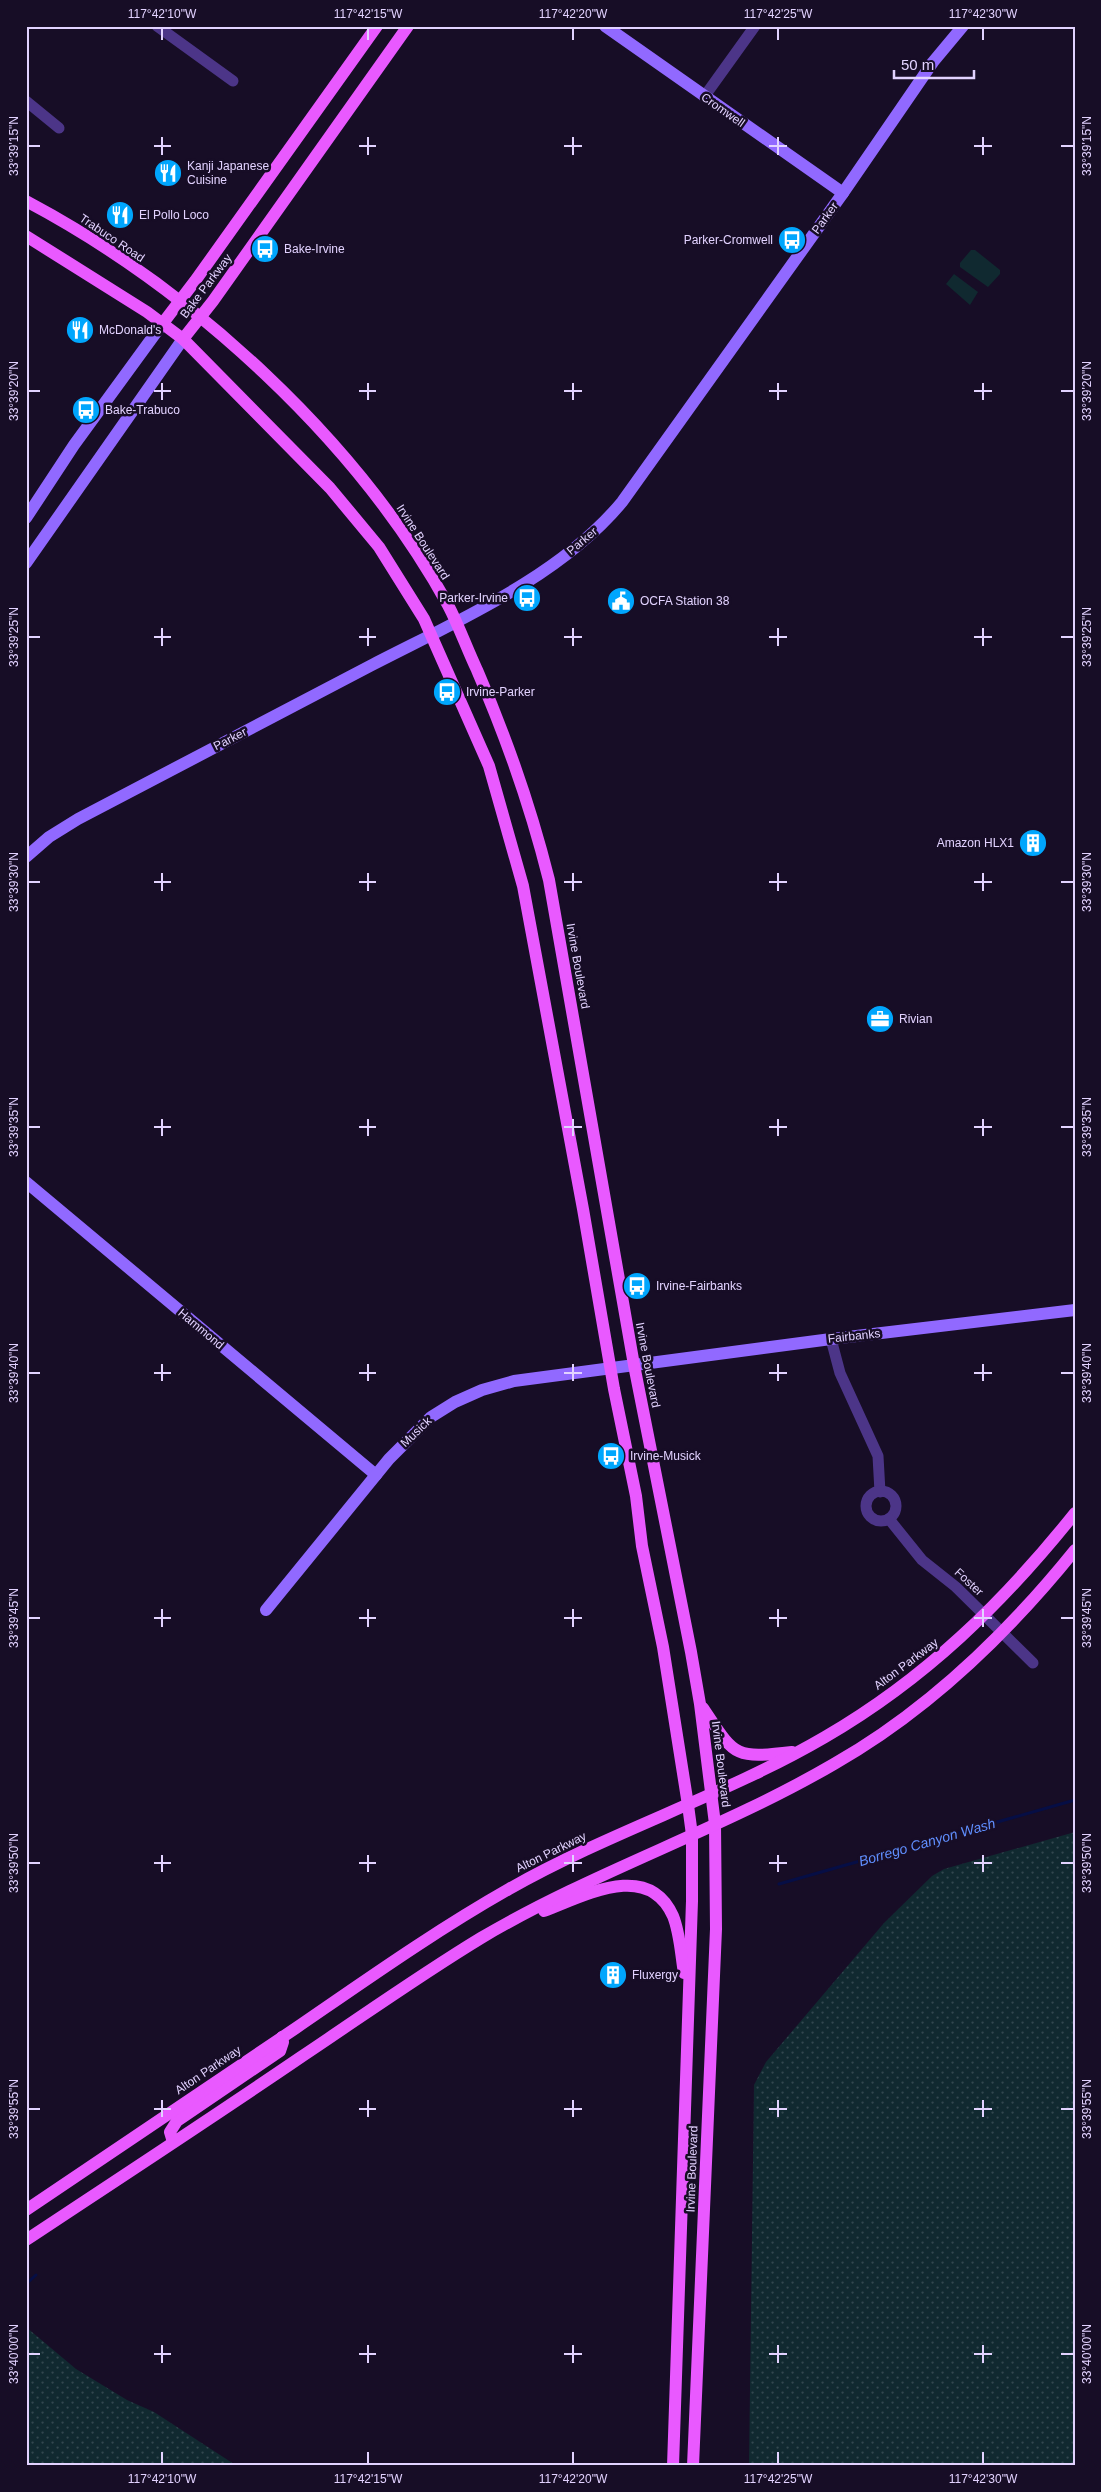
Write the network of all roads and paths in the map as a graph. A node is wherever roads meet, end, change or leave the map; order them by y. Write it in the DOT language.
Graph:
graph roads {
  1 [pos="157,26"];
  2 [pos="377,26"];
  3 [pos="408,26"];
  4 [pos="605,26"];
  5 [pos="755,26"];
  6 [pos="963,26"];
  7 [pos="171,30"];
  8 [pos="232,81"];
  9 [pos="704,97"];
  10 [pos="26,101"];
  11 [pos="59,128"];
  12 [pos="842,193"];
  13 [pos="26,201"];
  14 [pos="26,236"];
  15 [pos="26,248"];
  16 [pos="48,249"];
  17 [pos="179,302"];
  18 [pos="200,317"];
  19 [pos="163,323"];
  20 [pos="183,339"];
  21 [pos="26,518"];
  22 [pos="26,563"];
  23 [pos="456,622"];
  24 [pos="432,634"];
  25 [pos="26,857"];
  26 [pos="26,1182"];
  27 [pos="1075,1310"];
  28 [pos="831,1339"];
  29 [pos="634,1365"];
  30 [pos="610,1368"];
  31 [pos="376,1475"];
  32 [pos="880,1492"];
  33 [pos="1075,1513"];
  34 [pos="889,1520"];
  35 [pos="1075,1550"];
  36 [pos="266,1610"];
  37 [pos="984,1616"];
  38 [pos="1000,1632"];
  39 [pos="1033,1663"];
  40 [pos="700,1704"];
  41 [pos="800,1751"];
  42 [pos="712,1794"];
  43 [pos="688,1805"];
  44 [pos="715,1824"];
  45 [pos="692,1835"];
  46 [pos="502,1928"];
  47 [pos="688,2010"];
  48 [pos="282,2037"];
  49 [pos="174,2142"];
  50 [pos="26,2210"];
  51 [pos="26,2240"];
  52 [pos="673,2466"];
  53 [pos="693,2466"];
  1 -- 7 [label="street"];
  2 -- 17 [label="main road, Bake Parkway"];
  3 -- 18 [label="main road, Bake Parkway"];
  4 -- 9 [label="street, Cromwell"];
  5 -- 9 [label="street"];
  6 -- 12 [label="street, Parker"];
  7 -- 8 [label="street"];
  9 -- 12 [label="street, Cromwell"];
  10 -- 11 [label="street"];
  12 -- 23 [label="street, Parker"];
  13 -- 17 [label="main road, Trabuco Road"];
  14 -- 16 [label="main road"];
  15 -- 16 [label="main road"];
  16 -- 19 [label="main road"];
  17 -- 18 [label="main road, Irvine Boulevard"];
  17 -- 19 [label="main road, Bake Parkway"];
  18 -- 20 [label="main road, Bake Parkway"];
  18 -- 23 [label="main road, Irvine Boulevard"];
  19 -- 20 [label="main road, Irvine Boulevard"];
  19 -- 21 [label="street, Bake Parkway"];
  20 -- 22 [label="street, Bake Parkway"];
  20 -- 24 [label="main road, Irvine Boulevard"];
  23 -- 24 [label="street, Parker"];
  23 -- 29 [label="main road, Irvine Boulevard"];
  24 -- 25 [label="street, Parker"];
  24 -- 30 [label="main road, Irvine Boulevard"];
  26 -- 31 [label="street, Hammond"];
  27 -- 28 [label="street, Fairbanks"];
  28 -- 29 [label="street, Fairbanks"];
  28 -- 32 [label="street"];
  29 -- 30 [label="street, Musick"];
  29 -- 40 [label="main road, Irvine Boulevard"];
  30 -- 31 [label="street, Musick"];
  30 -- 43 [label="main road, Irvine Boulevard"];
  31 -- 36 [label="street, Musick"];
  32 -- 34 [label="street"];
  32 -- 34 [label="street"];
  33 -- 37 [label="main road, Alton Parkway"];
  34 -- 37 [label="street, Foster"];
  35 -- 38 [label="main road"];
  37 -- 38 [label="street, Foster"];
  37 -- 41 [label="main road, Alton Parkway"];
  38 -- 39 [label="street, Foster"];
  38 -- 44 [label="main road"];
  40 -- 41 [label="main road"];
  40 -- 42 [label="main road, Irvine Boulevard"];
  41 -- 42 [label="main road, Alton Parkway"];
  42 -- 43 [label="main road, Alton Parkway"];
  42 -- 44 [label="main road, Irvine Boulevard"];
  43 -- 45 [label="main road, Irvine Boulevard"];
  43 -- 48 [label="main road, Alton Parkway"];
  44 -- 45 [label="main road"];
  44 -- 53 [label="main road, Irvine Boulevard"];
  45 -- 46 [label="main road"];
  45 -- 47 [label="main road, Irvine Boulevard"];
  46 -- 47 [label="main road"];
  46 -- 49 [label="main road"];
  47 -- 52 [label="main road, Irvine Boulevard"];
  48 -- 49 [label="main road"];
  48 -- 50 [label="main road, Alton Parkway"];
  49 -- 51 [label="main road"];
}
